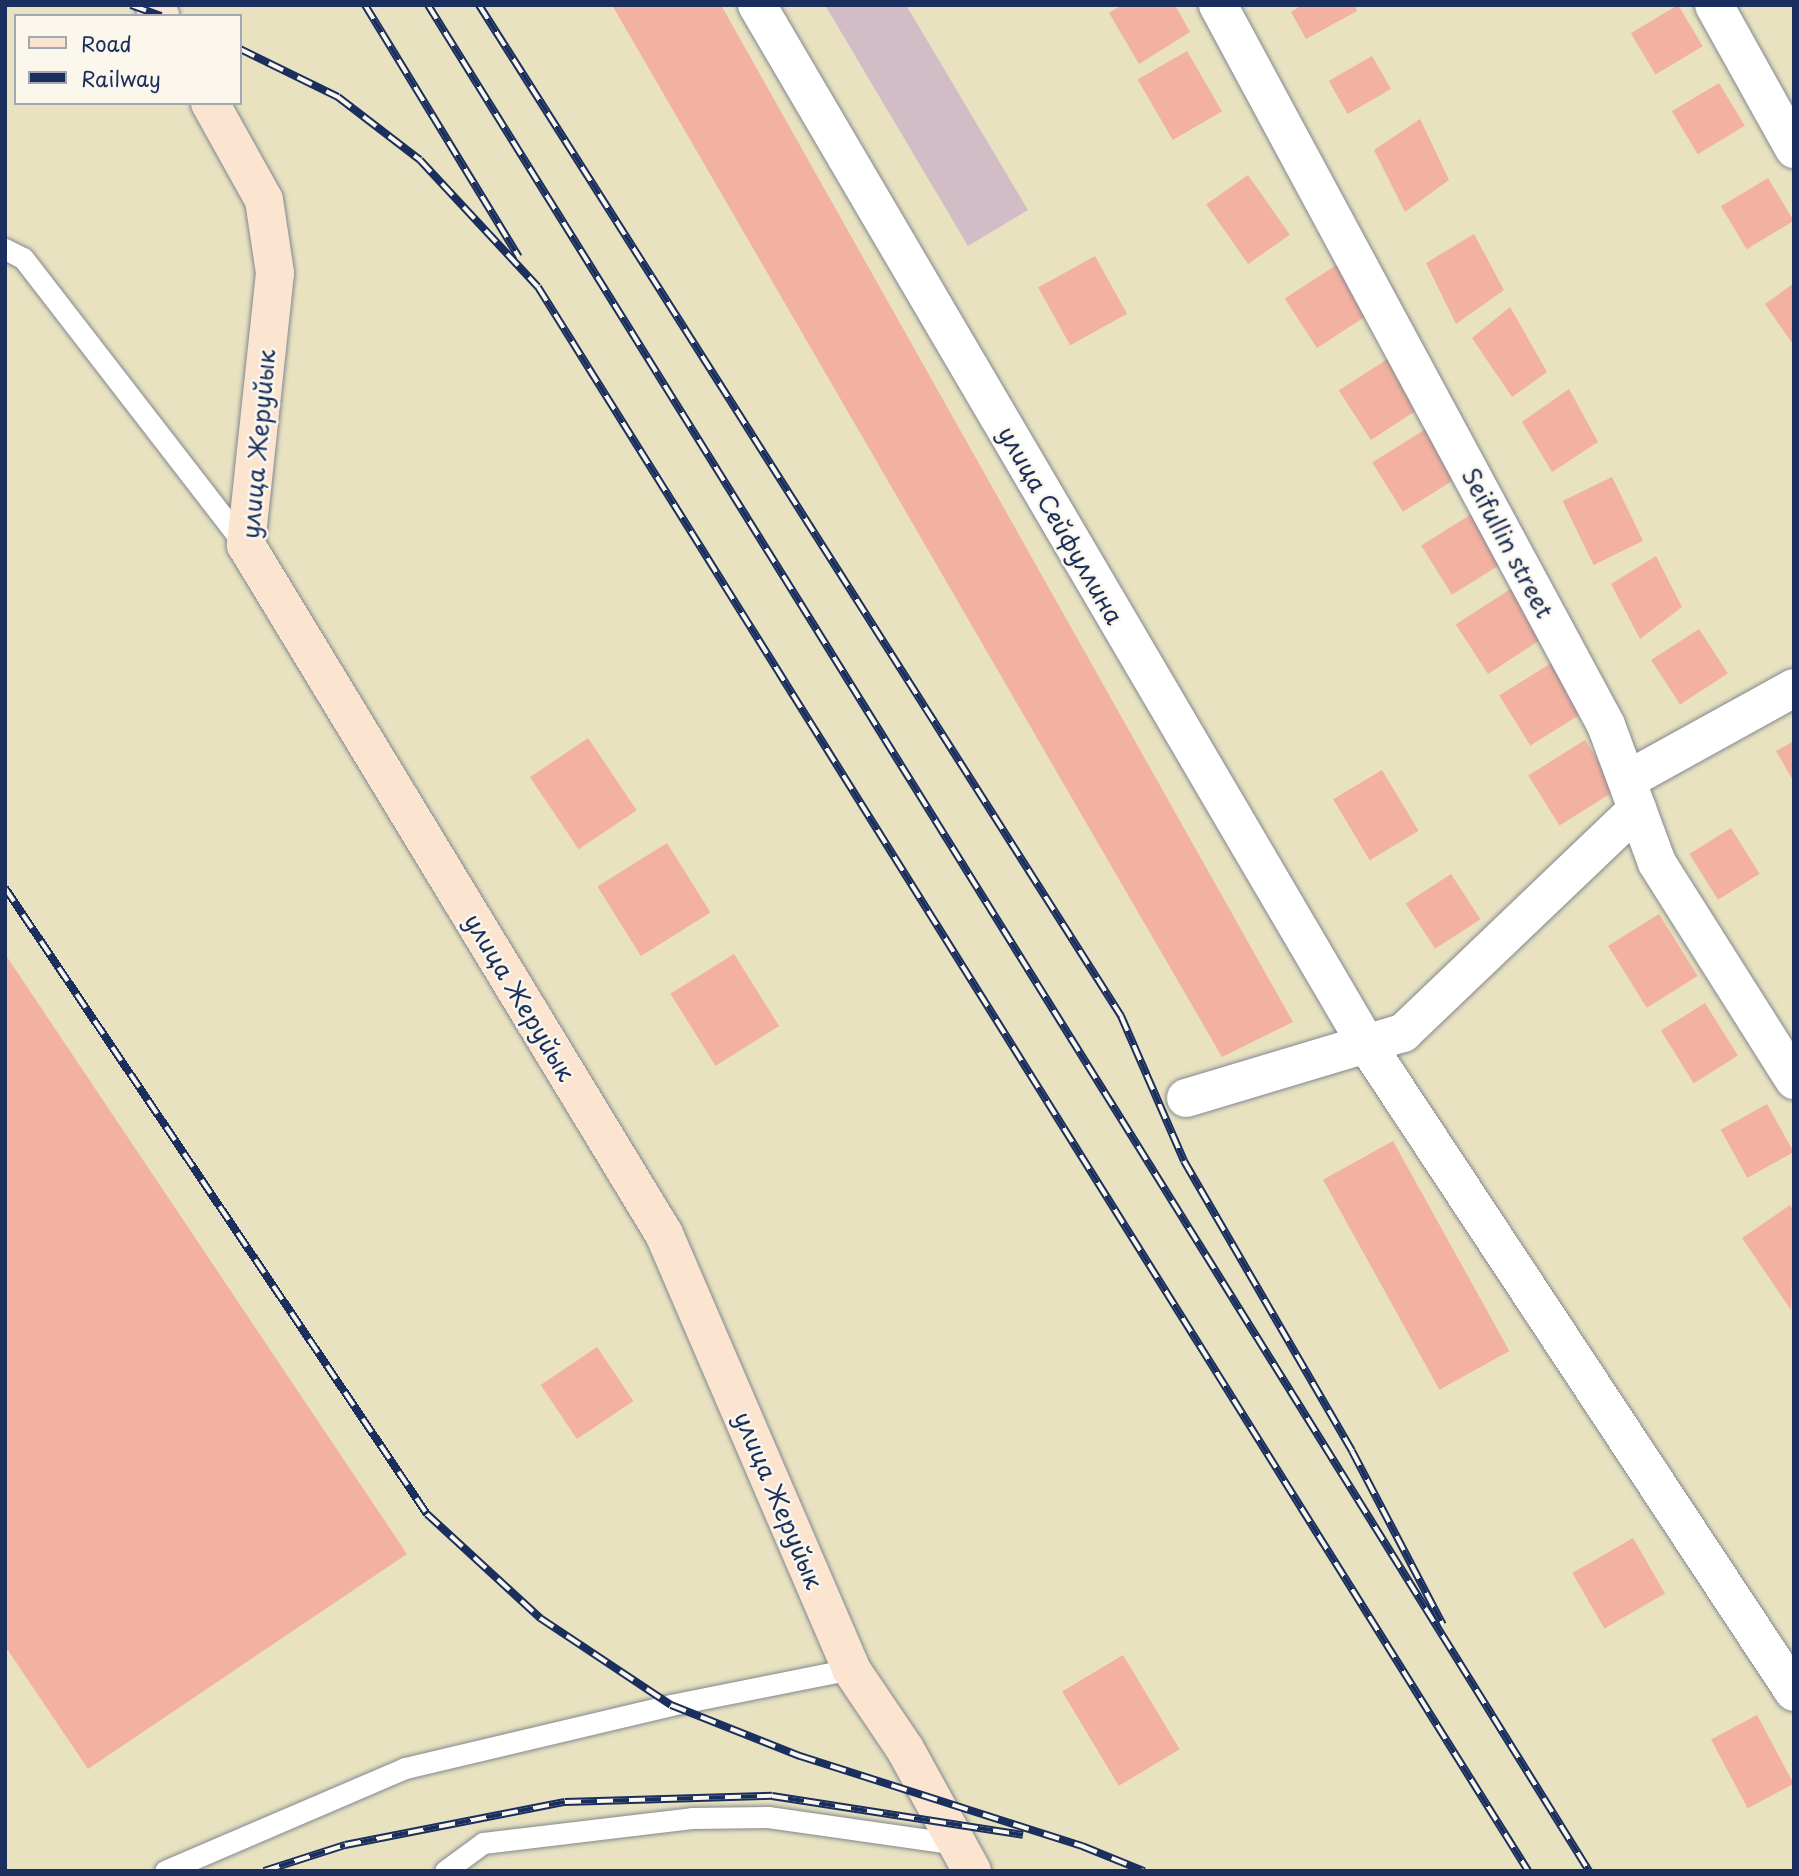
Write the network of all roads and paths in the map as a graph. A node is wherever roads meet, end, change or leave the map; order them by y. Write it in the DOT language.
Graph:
graph roads {
  1 [pos="757,5"];
  2 [pos="1218,5"];
  3 [pos="1714,5"];
  4 [pos="211,105"];
  5 [pos="1794,149"];
  6 [pos="5,249"];
  7 [pos="246,545"];
  8 [pos="1794,688"];
  9 [pos="1633,794"];
  10 [pos="1367,1045"];
  11 [pos="1794,1080"];
  12 [pos="1186,1098"];
  13 [pos="851,1669"];
  14 [pos="1794,1692"];
  15 [pos="965,1857"];
  16 [pos="165,1871"];
  17 [pos="445,1871"];
  1 -- 10 [label="street, улица Сейфуллина"];
  2 -- 9 [label="street, Seifullin street"];
  3 -- 5 [label="street"];
  4 -- 7 [label="street, улица Жеруйык"];
  6 -- 7 [label="lane"];
  7 -- 13 [label="street, улица Жеруйык"];
  8 -- 9 [label="street"];
  9 -- 10 [label="street"];
  9 -- 11 [label="street, Seifullin street"];
  10 -- 12 [label="street"];
  10 -- 14 [label="street, улица Сейфуллина"];
  13 -- 15 [label="street, улица Жеруйык"];
  13 -- 16 [label="lane"];
  15 -- 17 [label="lane"];
}
